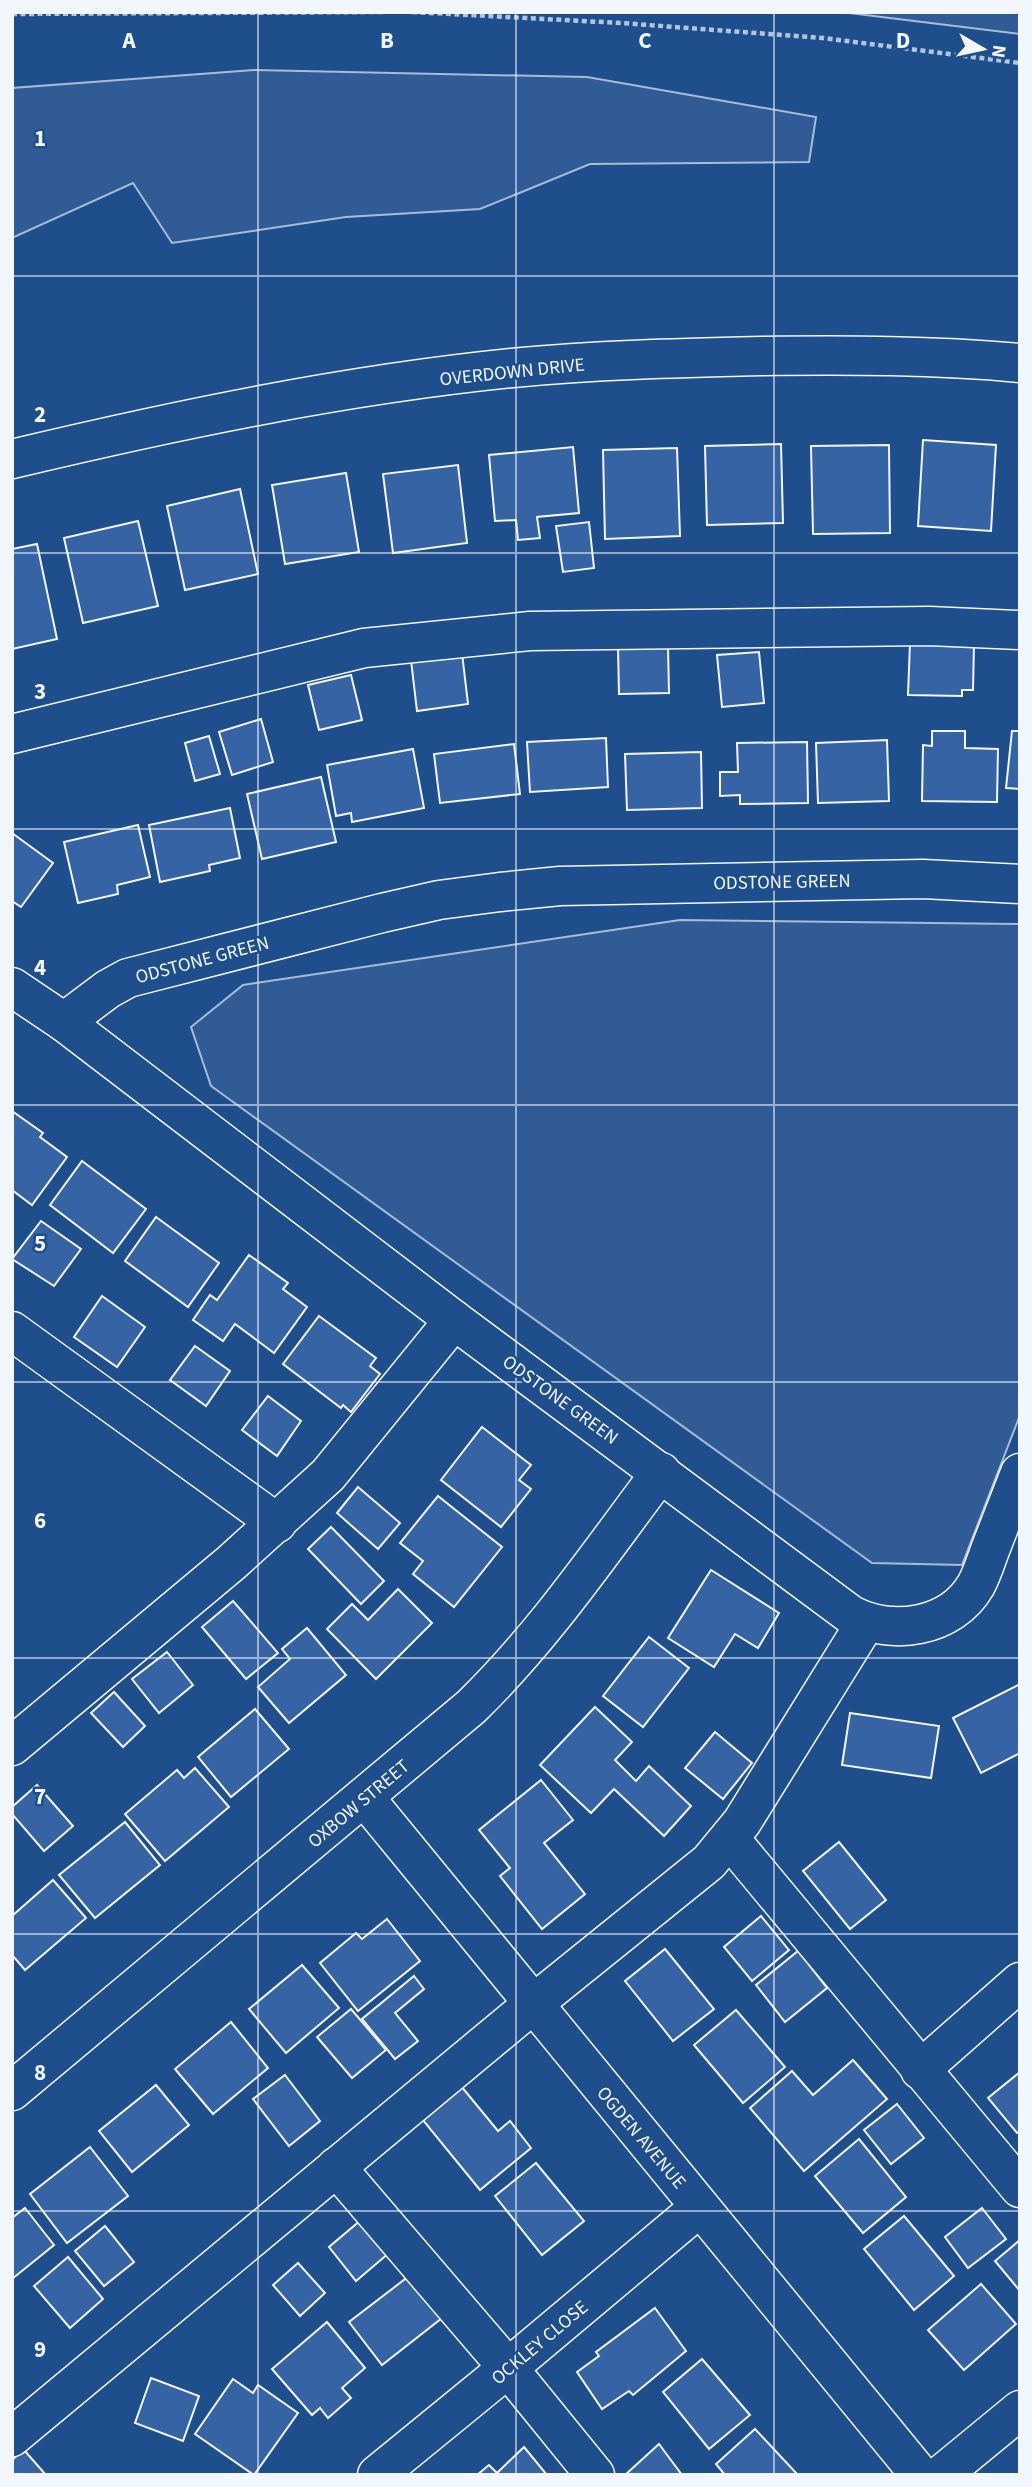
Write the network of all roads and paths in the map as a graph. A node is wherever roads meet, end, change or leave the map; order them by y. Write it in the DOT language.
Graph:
graph roads {
  1 [pos="385,12"];
  2 [pos="412,12"];
  3 [pos="12,14"];
  4 [pos="1020,63"];
  5 [pos="1020,363"];
  6 [pos="12,459"];
  7 [pos="1020,630"];
  8 [pos="12,734"];
  9 [pos="1020,884"];
  10 [pos="12,987"];
  11 [pos="64,1022"];
  12 [pos="454,1320"];
  13 [pos="12,1331"];
  14 [pos="661,1472"];
  15 [pos="1020,1474"];
  16 [pos="277,1523"];
  17 [pos="866,1622"];
  18 [pos="12,1746"];
  19 [pos="365,1798"];
  20 [pos="730,1839"];
  21 [pos="1020,1982"];
  22 [pos="533,2004"];
  23 [pos="920,2070"];
  24 [pos="12,2091"];
  25 [pos="336,2167"];
  26 [pos="1020,2188"];
  27 [pos="700,2207"];
  28 [pos="508,2368"];
  29 [pos="1020,2410"];
  30 [pos="12,2437"];
  31 [pos="377,2475"];
  32 [pos="595,2475"];
  33 [pos="920,2475"];
  34 [pos="941,2475"];
  1 -- 3 [label="path"];
  2 -- 4 [label="path"];
  5 -- 6 [label="street, OVERDOWN DRIVE"];
  7 -- 8 [label="street"];
  9 -- 11 [label="street, ODSTONE GREEN"];
  10 -- 11 [label="street, ODSTONE GREEN"];
  11 -- 12 [label="street, ODSTONE GREEN"];
  12 -- 14 [label="street, ODSTONE GREEN"];
  12 -- 16 [label="street"];
  13 -- 16 [label="street"];
  14 -- 17 [label="street, ODSTONE GREEN"];
  14 -- 19 [label="street, OXBOW STREET"];
  15 -- 17 [label="street, ODSTONE GREEN"];
  16 -- 18 [label="street"];
  17 -- 20 [label="street"];
  19 -- 22 [label="street, OGDEN AVENUE"];
  19 -- 24 [label="street, OXBOW STREET"];
  20 -- 22 [label="street"];
  20 -- 23 [label="street"];
  21 -- 23 [label="street"];
  22 -- 25 [label="street"];
  22 -- 27 [label="street, OGDEN AVENUE"];
  23 -- 26 [label="street"];
  25 -- 28 [label="street"];
  25 -- 30 [label="street"];
  27 -- 28 [label="street, OCKLEY CLOSE"];
  27 -- 33 [label="street, OGDEN AVENUE"];
  28 -- 31 [label="street, OCKLEY CLOSE"];
  28 -- 32 [label="street"];
  29 -- 34 [label="street"];
}
